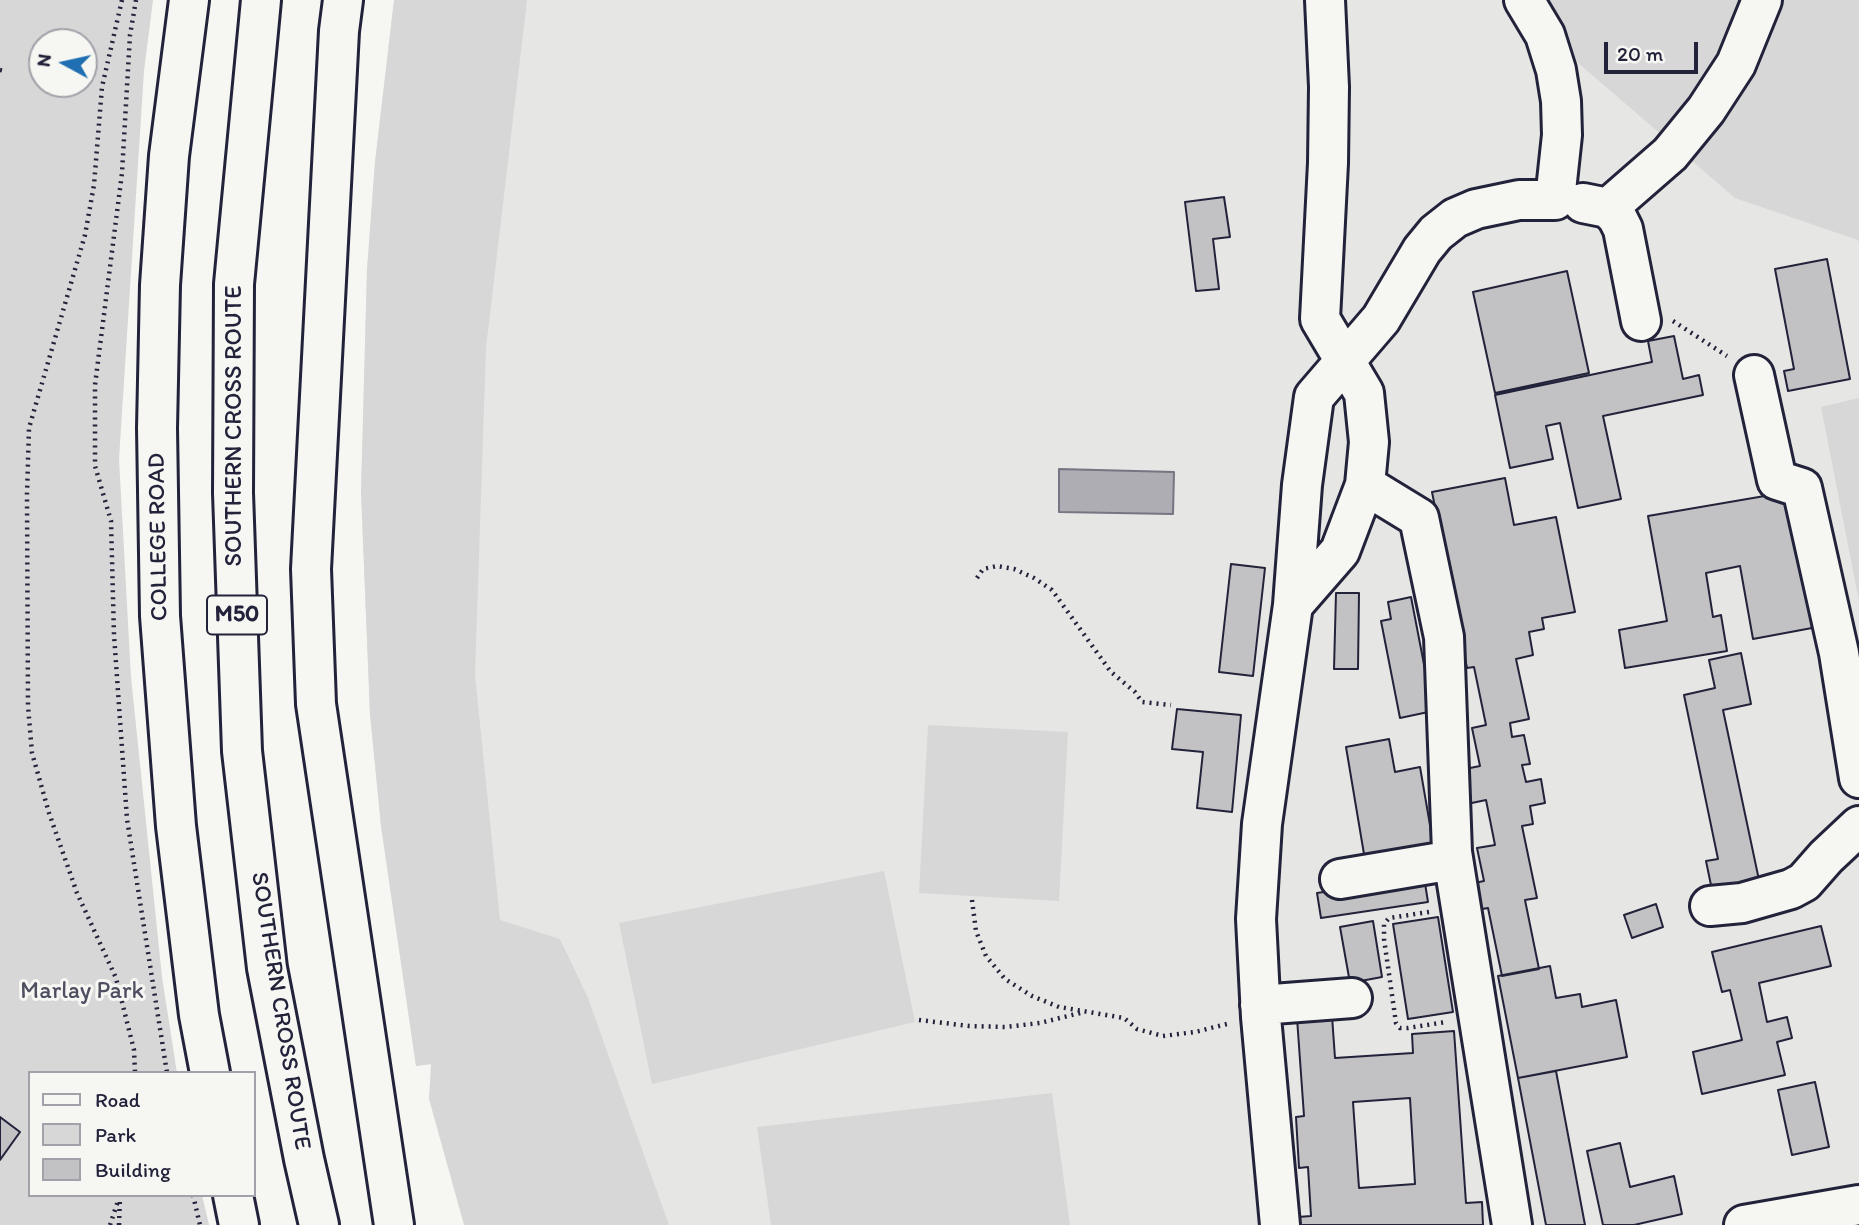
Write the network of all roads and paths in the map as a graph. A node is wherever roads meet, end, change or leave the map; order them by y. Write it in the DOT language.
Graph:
graph roads {
  1 [pos="122,0"];
  2 [pos="189,0"];
  3 [pos="261,0"];
  4 [pos="343,0"];
  5 [pos="1325,0"];
  6 [pos="1524,0"];
  7 [pos="1762,0"];
  8 [pos="1555,200"];
  9 [pos="1608,208"];
  10 [pos="1658,321"];
  11 [pos="1346,361"];
  12 [pos="1741,366"];
  13 [pos="1365,485"];
  14 [pos="977,578"];
  15 [pos="1293,605"];
  16 [pos="1171,705"];
  17 [pos="1859,778"];
  18 [pos="1859,826"];
  19 [pos="1454,860"];
  20 [pos="1340,879"];
  21 [pos="972,900"];
  22 [pos="1710,906"];
  23 [pos="1461,908"];
  24 [pos="1352,998"];
  25 [pos="1088,1011"];
  26 [pos="1260,1011"];
  27 [pos="1478,1016"];
  28 [pos="919,1020"];
  29 [pos="135,1071"];
  30 [pos="210,1071"];
  31 [pos="120,1197"];
  32 [pos="120,1197"];
  33 [pos="193,1197"];
  34 [pos="233,1197"];
  35 [pos="1859,1205"];
  36 [pos="1273,1224"];
  37 [pos="110,1225"];
  38 [pos="119,1225"];
  39 [pos="200,1225"];
  40 [pos="239,1225"];
  41 [pos="319,1225"];
  42 [pos="394,1225"];
  43 [pos="1512,1225"];
  44 [pos="1744,1225"];
  1 -- 29 [label="path"];
  2 -- 30 [label="main road, COLLEGE ROAD"];
  3 -- 41 [label="main road, SOUTHERN CROSS ROUTE / M50"];
  4 -- 42 [label="main road"];
  5 -- 11 [label="main road"];
  6 -- 8 [label="main road"];
  7 -- 9 [label="main road"];
  8 -- 9 [label="main road"];
  8 -- 11 [label="main road"];
  9 -- 10 [label="main road"];
  10 -- 12 [label="path"];
  11 -- 13 [label="main road"];
  11 -- 15 [label="main road"];
  12 -- 17 [label="main road"];
  13 -- 15 [label="main road"];
  13 -- 19 [label="main road"];
  14 -- 16 [label="path"];
  15 -- 26 [label="main road"];
  18 -- 22 [label="main road"];
  19 -- 20 [label="main road"];
  19 -- 23 [label="main road"];
  21 -- 25 [label="path"];
  23 -- 27 [label="main road"];
  23 -- 27 [label="path"];
  24 -- 26 [label="main road"];
  25 -- 26 [label="path"];
  25 -- 28 [label="path"];
  26 -- 36 [label="main road"];
  27 -- 43 [label="main road"];
  31 -- 37 [label="path"];
  32 -- 38 [label="path"];
  33 -- 39 [label="path"];
  34 -- 40 [label="main road"];
  35 -- 44 [label="main road"];
}
